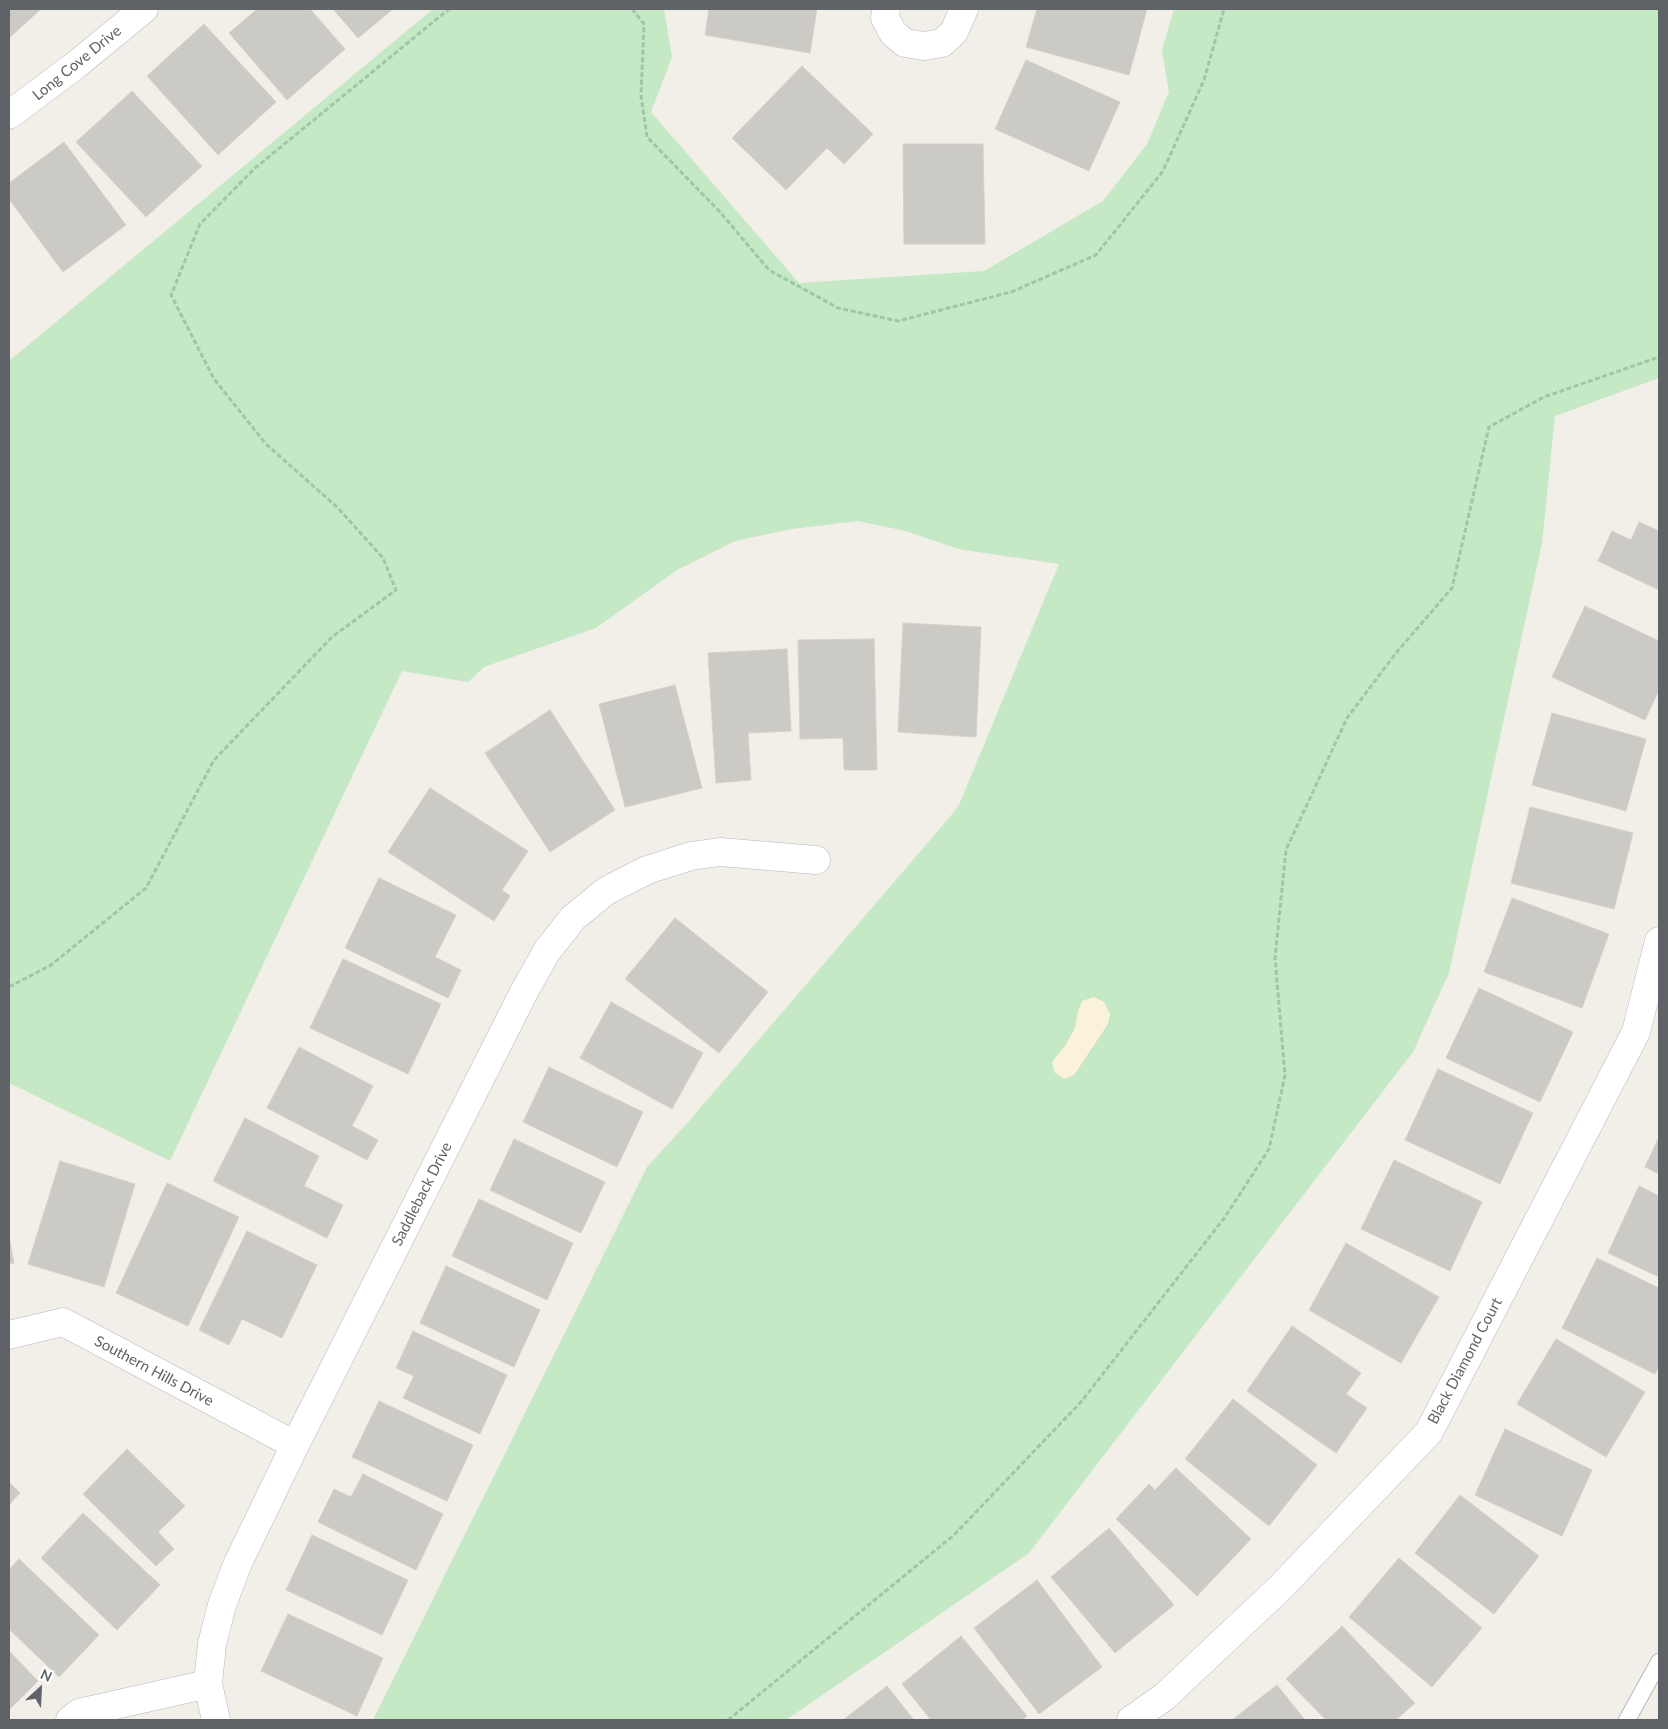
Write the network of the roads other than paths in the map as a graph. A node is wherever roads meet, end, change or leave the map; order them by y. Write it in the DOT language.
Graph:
graph roads {
  1 [pos="144,9"];
  2 [pos="886,9"];
  3 [pos="964,9"];
  4 [pos="9,115"];
  5 [pos="816,860"];
  6 [pos="1659,941"];
  7 [pos="9,1335"];
  8 [pos="295,1445"];
  9 [pos="1659,1662"];
  10 [pos="208,1684"];
  11 [pos="70,1720"];
  12 [pos="216,1720"];
  13 [pos="1131,1720"];
  14 [pos="1627,1720"];
  1 -- 4 [label="street, Long Cove Drive"];
  2 -- 3 [label="street"];
  5 -- 8 [label="street, Saddleback Drive"];
  6 -- 13 [label="street, Black Diamond Court"];
  7 -- 8 [label="street, Southern Hills Drive"];
  8 -- 10 [label="street, Saddleback Drive"];
  9 -- 14 [label="lane"];
  10 -- 11 [label="street"];
  10 -- 12 [label="street, Saddleback Drive"];
}
